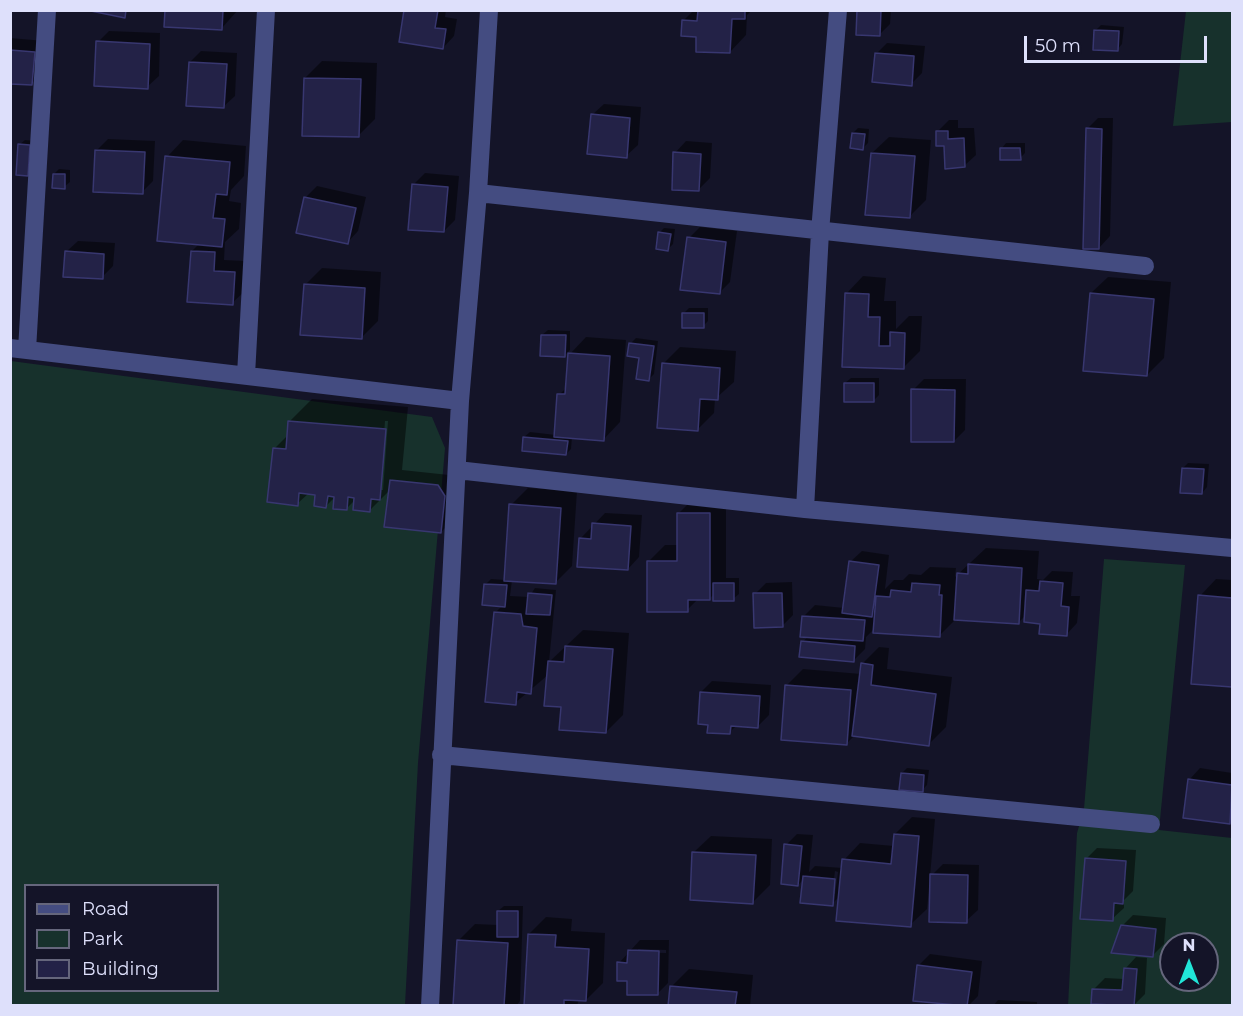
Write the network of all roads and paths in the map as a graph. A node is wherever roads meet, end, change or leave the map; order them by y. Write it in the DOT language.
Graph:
graph roads {
  1 [pos="46,10"];
  2 [pos="266,10"];
  3 [pos="489,10"];
  4 [pos="838,10"];
  5 [pos="478,193"];
  6 [pos="820,232"];
  7 [pos="1145,266"];
  8 [pos="19,349"];
  9 [pos="246,375"];
  10 [pos="460,401"];
  11 [pos="457,470"];
  12 [pos="805,509"];
  13 [pos="1233,548"];
  14 [pos="441,755"];
  15 [pos="1151,824"];
  16 [pos="430,1005"];
  1 -- 8 [label="street"];
  2 -- 9 [label="street"];
  3 -- 5 [label="street"];
  4 -- 6 [label="street"];
  5 -- 6 [label="street"];
  5 -- 10 [label="street"];
  6 -- 7 [label="street"];
  6 -- 12 [label="street"];
  8 -- 9 [label="street"];
  9 -- 10 [label="street"];
  10 -- 11 [label="street"];
  11 -- 12 [label="street"];
  11 -- 14 [label="street"];
  12 -- 13 [label="street"];
  14 -- 15 [label="street"];
  14 -- 16 [label="street"];
}
